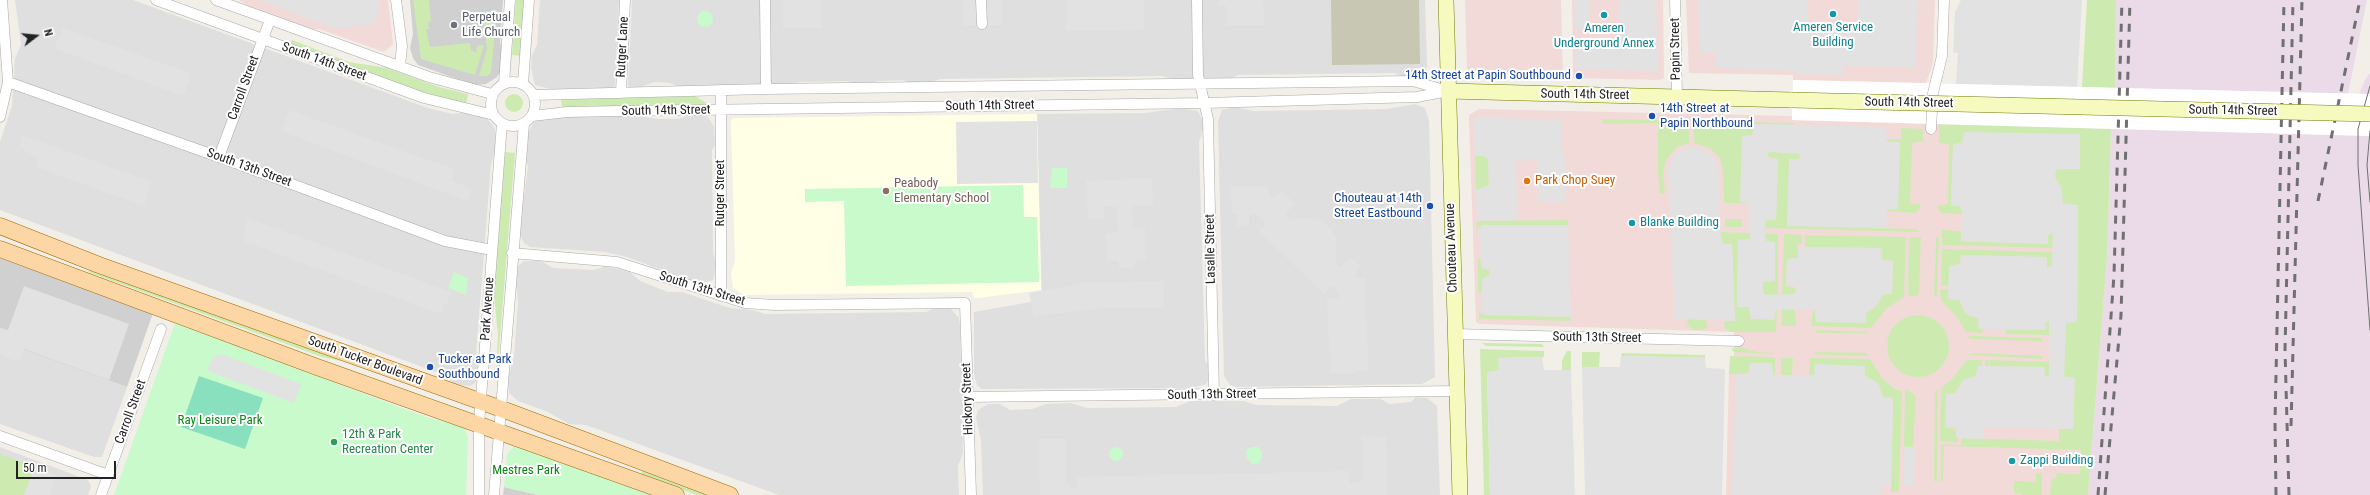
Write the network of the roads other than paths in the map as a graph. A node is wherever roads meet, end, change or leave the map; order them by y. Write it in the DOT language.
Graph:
graph roads {
  1 [pos="2,0"];
  2 [pos="156,0"];
  3 [pos="216,0"];
  4 [pos="396,0"];
  5 [pos="510,0"];
  6 [pos="529,0"];
  7 [pos="625,0"];
  8 [pos="765,0"];
  9 [pos="982,0"];
  10 [pos="1197,0"];
  11 [pos="1446,0"];
  12 [pos="1675,0"];
  13 [pos="1944,0"];
  14 [pos="270,20"];
  15 [pos="982,24"];
  16 [pos="263,40"];
  17 [pos="400,66"];
  18 [pos="8,82"];
  19 [pos="504,83"];
  20 [pos="523,84"];
  21 [pos="1200,85"];
  22 [pos="766,89"];
  23 [pos="721,90"];
  24 [pos="1448,91"];
  25 [pos="620,93"];
  26 [pos="492,94"];
  27 [pos="533,95"];
  28 [pos="1677,97"];
  29 [pos="1205,103"];
  30 [pos="721,110"];
  31 [pos="2370,114"];
  32 [pos="494,115"];
  33 [pos="532,116"];
  34 [pos="0,117"];
  35 [pos="502,123"];
  36 [pos="524,124"];
  37 [pos="1931,129"];
  38 [pos="219,157"];
  39 [pos="0,226"];
  40 [pos="0,249"];
  41 [pos="492,250"];
  42 [pos="512,253"];
  43 [pos="721,296"];
  44 [pos="965,303"];
  45 [pos="161,329"];
  46 [pos="1455,334"];
  47 [pos="1739,341"];
  48 [pos="1456,391"];
  49 [pos="1214,395"];
  50 [pos="968,397"];
  51 [pos="481,402"];
  52 [pos="500,409"];
  53 [pos="479,424"];
  54 [pos="498,431"];
  55 [pos="0,436"];
  56 [pos="108,475"];
  57 [pos="101,495"];
  58 [pos="478,495"];
  59 [pos="494,495"];
  60 [pos="676,495"];
  61 [pos="730,495"];
  62 [pos="971,495"];
  63 [pos="1460,495"];
  1 -- 18 [label="street"];
  2 -- 16 [label="street, South 14th Street"];
  3 -- 14 [label="street, South 14th Street"];
  4 -- 17 [label="street"];
  5 -- 19 [label="street"];
  6 -- 20 [label="street"];
  7 -- 25 [label="street, Rutger Lane"];
  8 -- 22 [label="street"];
  9 -- 15 [label="street"];
  10 -- 21 [label="street, Lasalle Street"];
  11 -- 24 [label="main road, Chouteau Avenue"];
  12 -- 28 [label="street, Papin Street"];
  13 -- 37 [label="street"];
  14 -- 16 [label="street, Carroll Street"];
  14 -- 17 [label="street, South 14th Street"];
  16 -- 32 [label="street, South 14th Street"];
  16 -- 38 [label="street, Carroll Street"];
  17 -- 26 [label="street, South 14th Street"];
  18 -- 34 [label="street"];
  18 -- 38 [label="street, South 13th Street"];
  19 -- 20 [label="street"];
  19 -- 26 [label="street"];
  20 -- 27 [label="street"];
  21 -- 22 [label="street, South 14th Street"];
  21 -- 24 [label="street, South 14th Street"];
  21 -- 29 [label="street, Lasalle Street"];
  22 -- 23 [label="street, South 14th Street"];
  23 -- 25 [label="street, South 14th Street"];
  23 -- 30 [label="street, Rutger Street"];
  24 -- 28 [label="main road, South 14th Street"];
  24 -- 29 [label="street, South 14th Street"];
  24 -- 46 [label="main road, Chouteau Avenue"];
  25 -- 27 [label="street, South 14th Street"];
  26 -- 32 [label="street"];
  27 -- 33 [label="street"];
  28 -- 31 [label="main road, South 14th Street, bridge"];
  29 -- 30 [label="street, South 14th Street"];
  29 -- 49 [label="street, Lasalle Street"];
  30 -- 33 [label="street, South 14th Street"];
  30 -- 43 [label="street, Rutger Street"];
  32 -- 35 [label="street"];
  33 -- 36 [label="street"];
  35 -- 36 [label="street"];
  35 -- 41 [label="street, Park Avenue"];
  36 -- 42 [label="street, Park Avenue"];
  38 -- 41 [label="street, South 13th Street"];
  39 -- 51 [label="main road, South Tucker Boulevard"];
  40 -- 53 [label="main road, South Tucker Boulevard"];
  41 -- 51 [label="street, Park Avenue"];
  42 -- 43 [label="street, South 13th Street"];
  42 -- 52 [label="street, Park Avenue"];
  43 -- 44 [label="street, South 13th Street"];
  44 -- 50 [label="street, Hickory Street"];
  45 -- 56 [label="street, Carroll Street"];
  46 -- 47 [label="street, South 13th Street"];
  46 -- 48 [label="main road, Chouteau Avenue"];
  48 -- 49 [label="street, South 13th Street"];
  48 -- 63 [label="main road, Chouteau Avenue"];
  49 -- 50 [label="street, South 13th Street"];
  50 -- 62 [label="street, Hickory Street"];
  51 -- 52 [label="main road, South Tucker Boulevard"];
  51 -- 53 [label="street, Park Avenue"];
  52 -- 54 [label="street, Park Avenue"];
  52 -- 61 [label="main road, South Tucker Boulevard"];
  53 -- 54 [label="main road, South Tucker Boulevard"];
  53 -- 58 [label="street, Park Avenue"];
  54 -- 59 [label="street, Park Avenue"];
  54 -- 60 [label="main road, South Tucker Boulevard"];
  55 -- 56 [label="street"];
  56 -- 57 [label="street, Carroll Street"];
}
